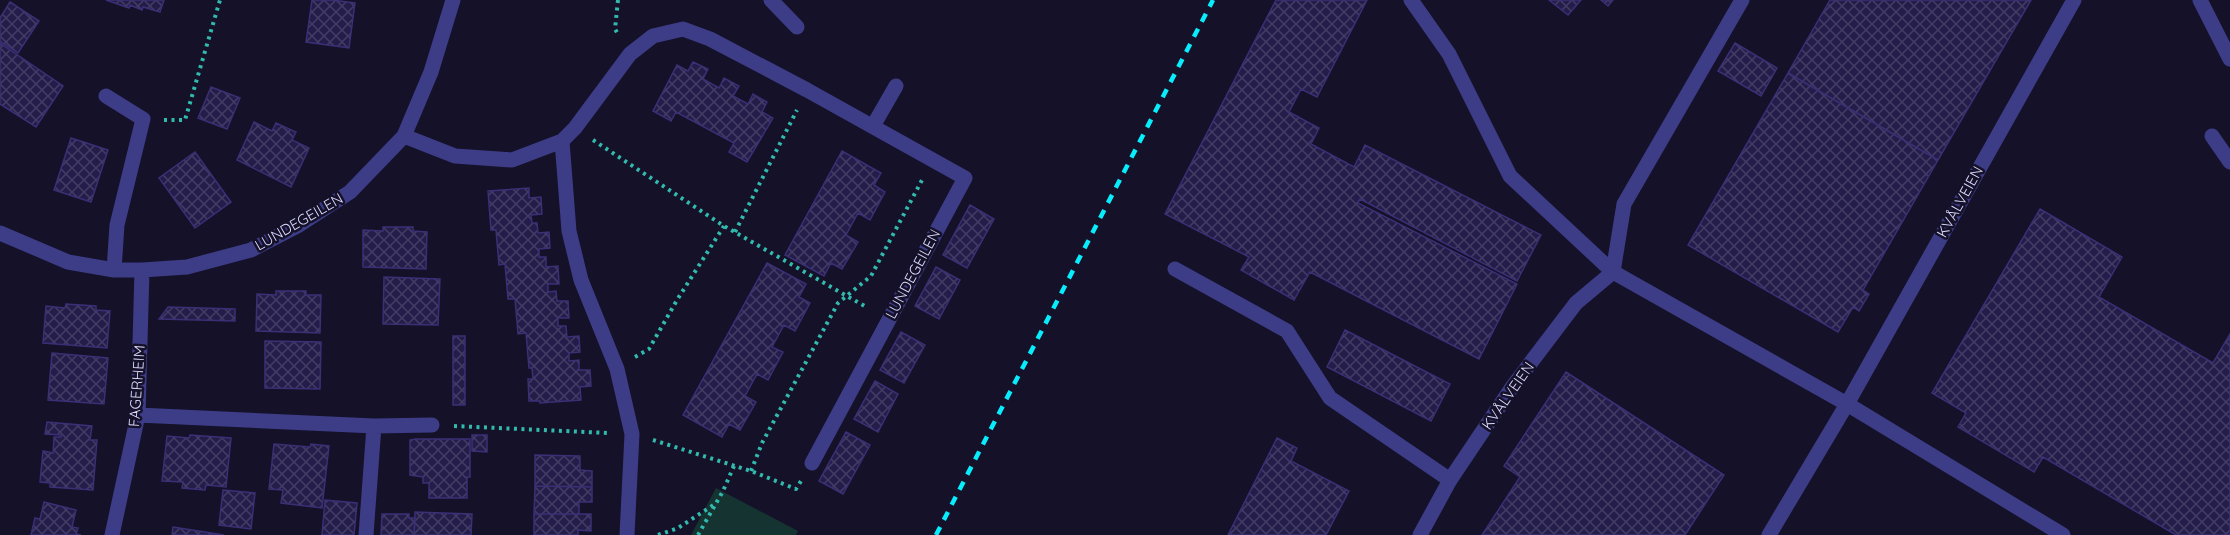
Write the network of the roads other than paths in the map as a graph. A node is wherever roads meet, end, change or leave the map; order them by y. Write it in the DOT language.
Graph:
graph roads {
  1 [pos="453,0"];
  2 [pos="771,0"];
  3 [pos="1411,0"];
  4 [pos="1742,0"];
  5 [pos="2074,0"];
  6 [pos="2200,0"];
  7 [pos="797,27"];
  8 [pos="2230,59"];
  9 [pos="896,86"];
  10 [pos="106,96"];
  11 [pos="873,126"];
  12 [pos="404,136"];
  13 [pos="2212,136"];
  14 [pos="562,141"];
  15 [pos="2230,162"];
  16 [pos="0,233"];
  17 [pos="1175,269"];
  18 [pos="114,270"];
  19 [pos="142,270"];
  20 [pos="1613,272"];
  21 [pos="1847,404"];
  22 [pos="138,415"];
  23 [pos="432,425"];
  24 [pos="374,426"];
  25 [pos="812,463"];
  26 [pos="1450,480"];
  27 [pos="112,535"];
  28 [pos="366,535"];
  29 [pos="627,535"];
  30 [pos="1420,535"];
  31 [pos="1769,535"];
  32 [pos="2063,535"];
  1 -- 12 [label="street, LUNDEGEILEN"];
  2 -- 7 [label="street"];
  3 -- 20 [label="street"];
  4 -- 20 [label="street"];
  5 -- 21 [label="street, KVÅLVEIEN"];
  6 -- 8 [label="street"];
  9 -- 11 [label="street"];
  10 -- 18 [label="street"];
  11 -- 14 [label="street, LUNDEGEILEN"];
  11 -- 25 [label="street, LUNDEGEILEN"];
  12 -- 14 [label="street, LUNDEGEILEN"];
  12 -- 19 [label="street, LUNDEGEILEN"];
  13 -- 15 [label="street"];
  14 -- 29 [label="street"];
  16 -- 18 [label="street, LUNDEGEILEN"];
  17 -- 26 [label="street"];
  18 -- 19 [label="street, LUNDEGEILEN"];
  19 -- 22 [label="street, FAGERHEIM"];
  20 -- 21 [label="street"];
  20 -- 26 [label="street, KVÅLVEIEN"];
  21 -- 31 [label="street, KVÅLVEIEN"];
  21 -- 32 [label="street"];
  22 -- 24 [label="street"];
  22 -- 27 [label="street, FAGERHEIM"];
  23 -- 24 [label="street"];
  24 -- 28 [label="street"];
  26 -- 30 [label="street, KVÅLVEIEN"];
}
